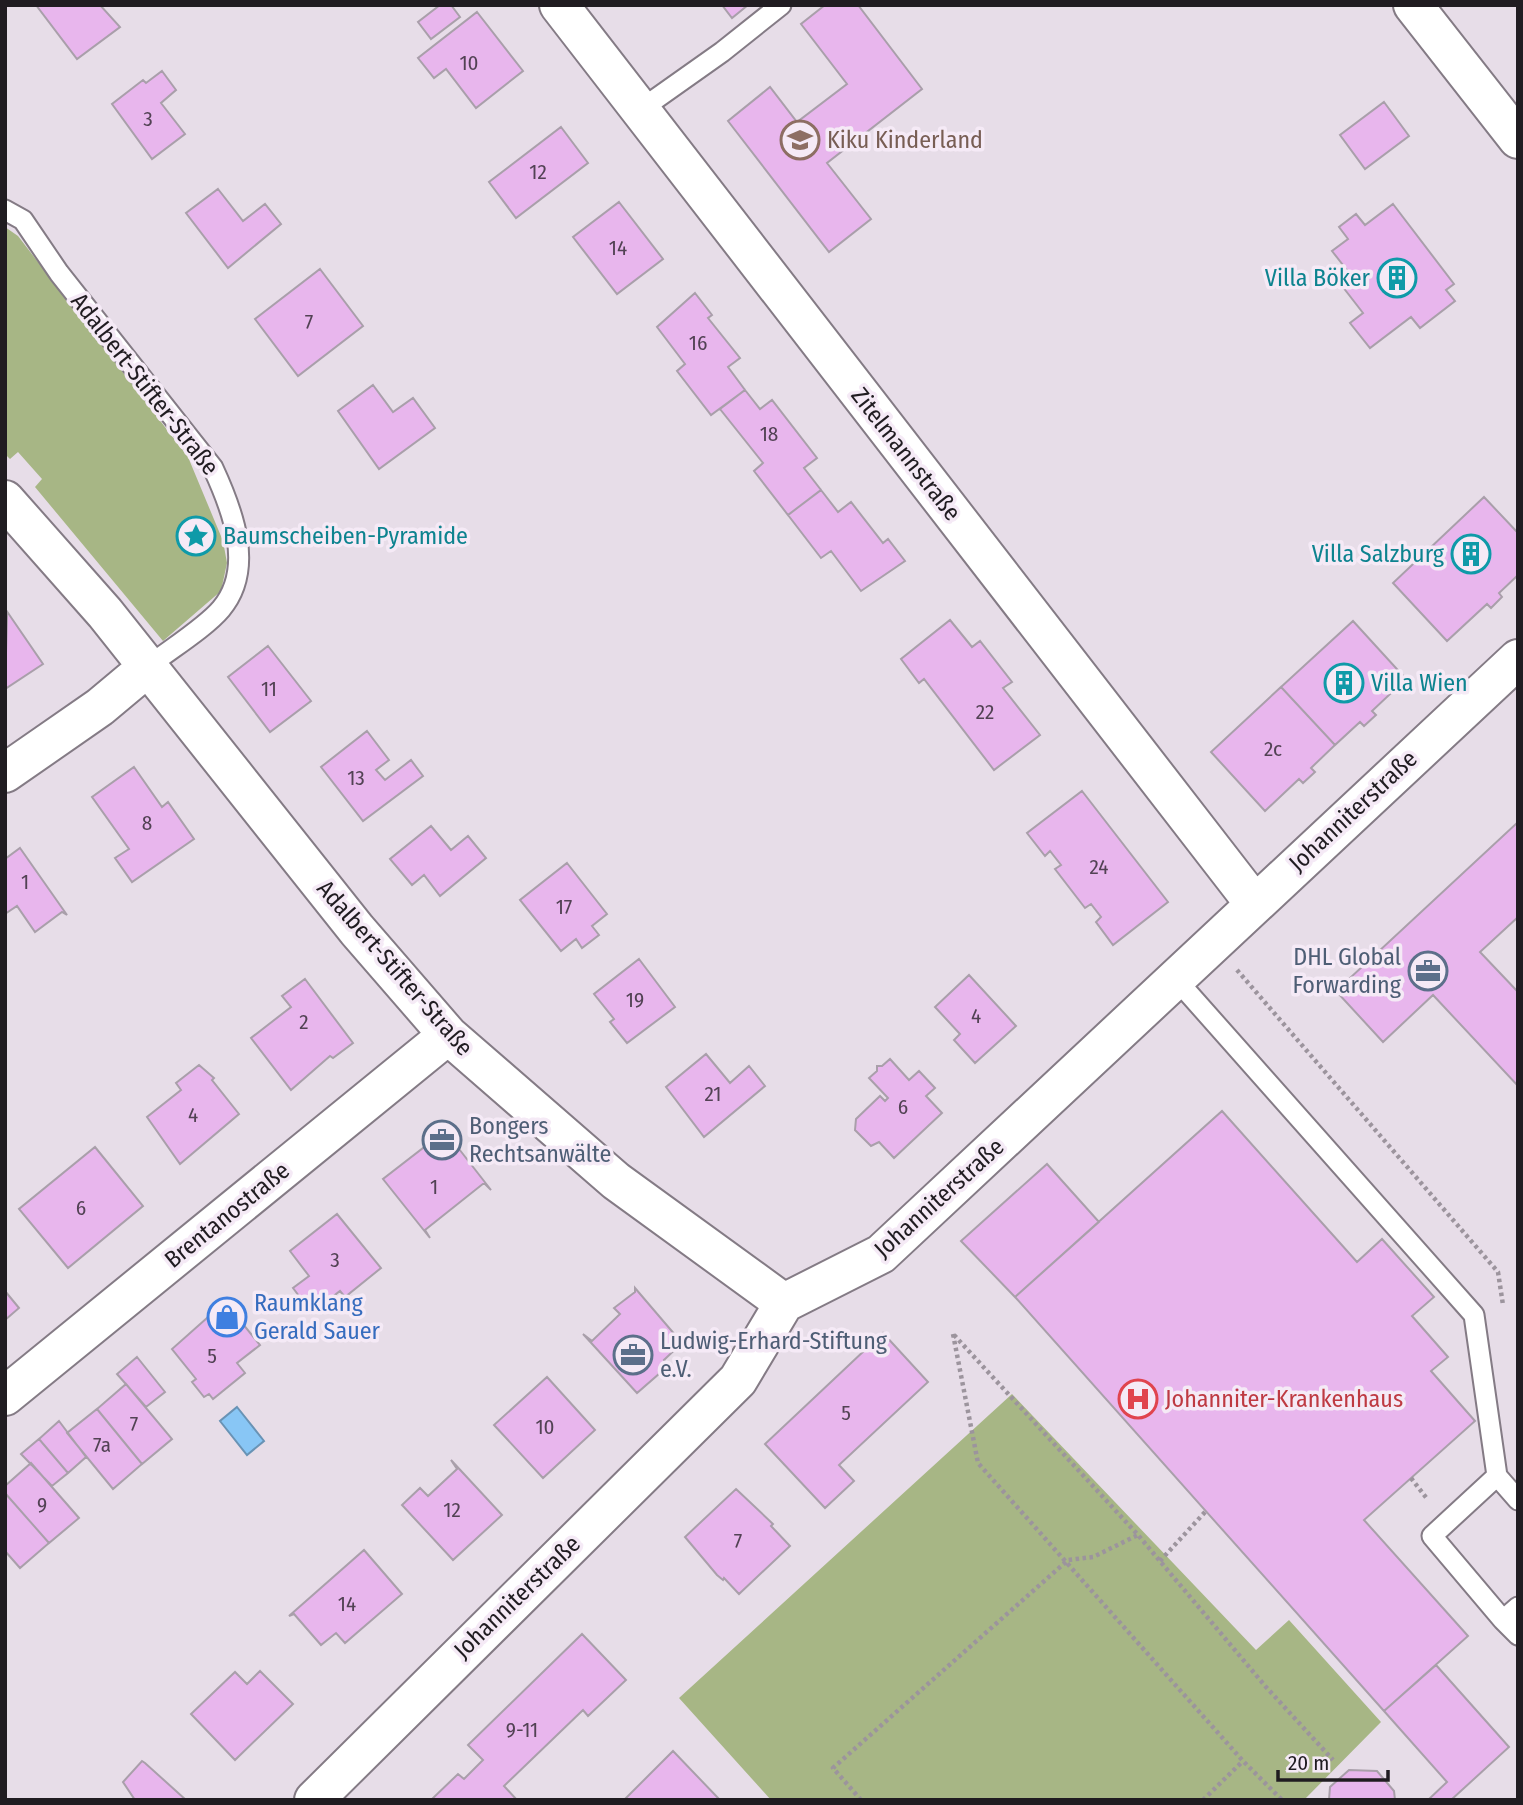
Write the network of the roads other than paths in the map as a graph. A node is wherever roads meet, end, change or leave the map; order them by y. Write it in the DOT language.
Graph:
graph roads {
  1 [pos="559,5"];
  2 [pos="781,5"];
  3 [pos="1413,5"];
  4 [pos="640,110"];
  5 [pos="1518,139"];
  6 [pos="5,209"];
  7 [pos="5,499"];
  8 [pos="1518,659"];
  9 [pos="149,666"];
  10 [pos="5,773"];
  11 [pos="1254,903"];
  12 [pos="1175,978"];
  13 [pos="448,1035"];
  14 [pos="784,1303"];
  15 [pos="5,1396"];
  16 [pos="1497,1476"];
  17 [pos="1518,1500"];
  18 [pos="1511,1613"];
  19 [pos="1518,1635"];
  20 [pos="314,1800"];
  1 -- 4 [label="street, Zitelmannstraße"];
  2 -- 4 [label="lane"];
  3 -- 5 [label="street"];
  4 -- 11 [label="street, Zitelmannstraße"];
  6 -- 9 [label="lane, Adalbert-Stifter-Straße"];
  7 -- 9 [label="street, Adalbert-Stifter-Straße"];
  8 -- 11 [label="street, Johanniterstraße"];
  9 -- 10 [label="street"];
  9 -- 13 [label="street, Adalbert-Stifter-Straße"];
  11 -- 12 [label="street, Johanniterstraße"];
  12 -- 14 [label="street, Johanniterstraße"];
  12 -- 16 [label="lane"];
  13 -- 14 [label="street, Adalbert-Stifter-Straße"];
  13 -- 15 [label="street, Brentanostraße"];
  14 -- 20 [label="street, Johanniterstraße"];
  16 -- 17 [label="lane"];
  16 -- 18 [label="lane"];
  18 -- 19 [label="lane"];
}
